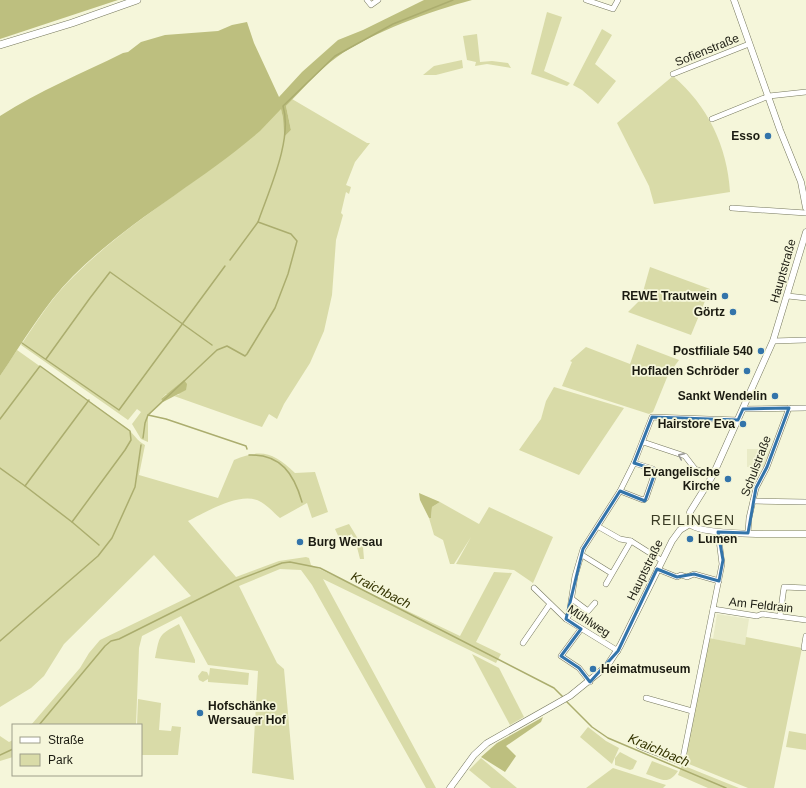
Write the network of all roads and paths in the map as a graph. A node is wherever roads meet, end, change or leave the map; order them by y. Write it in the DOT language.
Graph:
graph roads {
  1 [pos="137,0"];
  2 [pos="367,0"];
  3 [pos="378,0"];
  4 [pos="586,0"];
  5 [pos="618,0"];
  6 [pos="734,0"];
  7 [pos="0,44"];
  8 [pos="749,44"];
  9 [pos="673,74"];
  10 [pos="806,92"];
  11 [pos="769,96"];
  12 [pos="712,119"];
  13 [pos="732,208"];
  14 [pos="806,208"];
  15 [pos="806,213"];
  16 [pos="806,232"];
  17 [pos="788,296"];
  18 [pos="806,298"];
  19 [pos="806,340"];
  20 [pos="773,341"];
  21 [pos="789,408"];
  22 [pos="806,408"];
  23 [pos="743,409"];
  24 [pos="738,420"];
  25 [pos="643,442"];
  26 [pos="634,463"];
  27 [pos="713,475"];
  28 [pos="620,491"];
  29 [pos="753,501"];
  30 [pos="806,502"];
  31 [pos="690,524"];
  32 [pos="598,526"];
  33 [pos="718,532"];
  34 [pos="748,533"];
  35 [pos="806,534"];
  36 [pos="631,541"];
  37 [pos="582,555"];
  38 [pos="661,560"];
  39 [pos="657,569"];
  40 [pos="611,573"];
  41 [pos="719,581"];
  42 [pos="606,584"];
  43 [pos="534,588"];
  44 [pos="806,588"];
  45 [pos="572,599"];
  46 [pos="595,603"];
  47 [pos="550,604"];
  48 [pos="713,609"];
  49 [pos="780,616"];
  50 [pos="566,619"];
  51 [pos="806,620"];
  52 [pos="581,629"];
  53 [pos="806,636"];
  54 [pos="523,643"];
  55 [pos="804,648"];
  56 [pos="618,651"];
  57 [pos="590,682"];
  58 [pos="646,698"];
  59 [pos="692,711"];
  60 [pos="638,746"];
  61 [pos="450,788"];
  1 -- 7 [label="main road"];
  2 -- 3 [label="street"];
  4 -- 5 [label="street"];
  6 -- 8 [label="street"];
  8 -- 9 [label="street, Sofienstraße"];
  8 -- 11 [label="street"];
  10 -- 11 [label="street"];
  11 -- 12 [label="street"];
  11 -- 14 [label="street"];
  13 -- 15 [label="street"];
  16 -- 17 [label="street, Hauptstraße"];
  17 -- 18 [label="street"];
  17 -- 20 [label="street, Hauptstraße"];
  19 -- 20 [label="street"];
  20 -- 23 [label="street, Hauptstraße"];
  21 -- 22 [label="street"];
  21 -- 23 [label="street"];
  21 -- 29 [label="street, Schulstraße"];
  23 -- 24 [label="street, Hauptstraße"];
  24 -- 25 [label="street"];
  24 -- 27 [label="street, Hauptstraße"];
  25 -- 26 [label="street"];
  27 -- 25 [label="street, one-way"];
  26 -- 28 [label="street"];
  26 -- 28 [label="street"];
  27 -- 31 [label="street, Hauptstraße"];
  28 -- 32 [label="street"];
  29 -- 30 [label="street"];
  29 -- 34 [label="street, Schulstraße"];
  31 -- 33 [label="street"];
  31 -- 38 [label="street, Hauptstraße"];
  32 -- 36 [label="street"];
  32 -- 37 [label="street"];
  33 -- 34 [label="street"];
  33 -- 41 [label="street"];
  34 -- 35 [label="street"];
  36 -- 38 [label="street"];
  36 -- 40 [label="street"];
  37 -- 40 [label="street"];
  37 -- 45 [label="street"];
  38 -- 39 [label="street, Hauptstraße"];
  39 -- 41 [label="street"];
  39 -- 56 [label="street, Hauptstraße"];
  40 -- 42 [label="street"];
  41 -- 48 [label="street"];
  43 -- 47 [label="street, Mühlweg"];
  44 -- 49 [label="street"];
  45 -- 46 [label="street"];
  45 -- 50 [label="street"];
  47 -- 50 [label="street, Mühlweg"];
  47 -- 54 [label="street"];
  48 -- 49 [label="street, Am Feldrain"];
  48 -- 59 [label="street"];
  49 -- 51 [label="street, Am Feldrain"];
  50 -- 52 [label="street, Mühlweg"];
  52 -- 56 [label="street, Mühlweg"];
  52 -- 57 [label="street"];
  53 -- 55 [label="street"];
  56 -- 57 [label="street, Hauptstraße"];
  57 -- 61 [label="street, Hauptstraße"];
  58 -- 59 [label="street"];
  59 -- 60 [label="street"];
}
